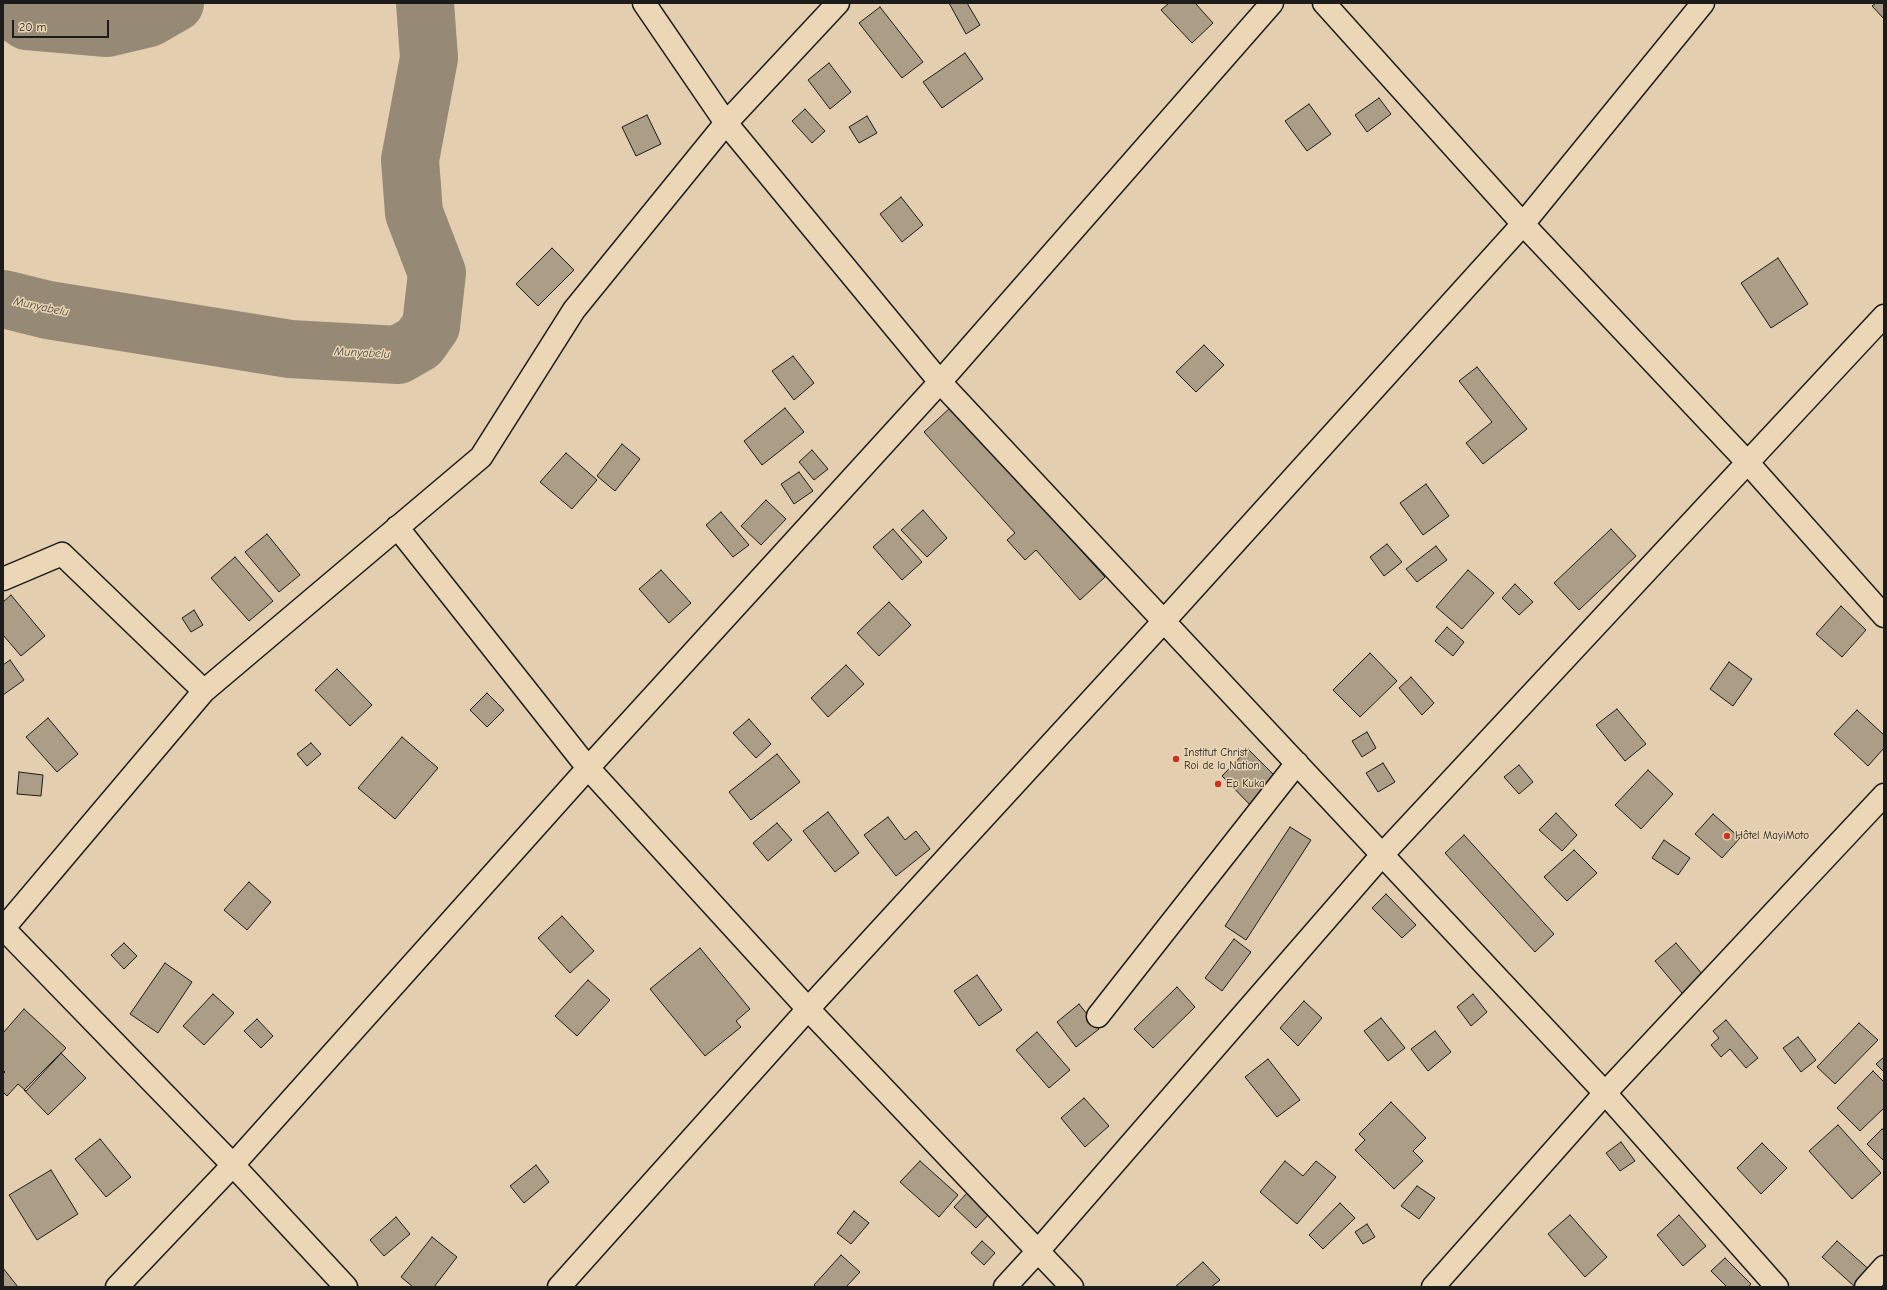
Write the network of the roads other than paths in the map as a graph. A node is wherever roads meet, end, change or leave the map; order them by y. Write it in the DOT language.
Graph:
graph roads {
  1 [pos="644,3"];
  2 [pos="838,3"];
  3 [pos="1272,3"];
  4 [pos="1324,3"];
  5 [pos="1702,3"];
  6 [pos="726,123"];
  7 [pos="1523,224"];
  8 [pos="1884,316"];
  9 [pos="940,382"];
  10 [pos="1748,464"];
  11 [pos="397,527"];
  12 [pos="3,579"];
  13 [pos="1884,616"];
  14 [pos="1164,621"];
  15 [pos="204,691"];
  16 [pos="1297,763"];
  17 [pos="588,768"];
  18 [pos="1884,794"];
  19 [pos="1382,855"];
  20 [pos="3,929"];
  21 [pos="808,1009"];
  22 [pos="1098,1016"];
  23 [pos="1605,1093"];
  24 [pos="233,1165"];
  25 [pos="1038,1251"];
  26 [pos="1884,1266"];
  27 [pos="117,1287"];
  28 [pos="346,1287"];
  29 [pos="559,1287"];
  30 [pos="1005,1287"];
  31 [pos="1072,1287"];
  32 [pos="1433,1287"];
  33 [pos="1777,1287"];
  34 [pos="1866,1287"];
  1 -- 6 [label="street"];
  2 -- 6 [label="street"];
  3 -- 9 [label="street"];
  4 -- 7 [label="street"];
  5 -- 7 [label="street"];
  6 -- 9 [label="street"];
  6 -- 11 [label="street"];
  7 -- 10 [label="street"];
  7 -- 14 [label="street"];
  8 -- 10 [label="street"];
  9 -- 14 [label="street"];
  9 -- 17 [label="street"];
  10 -- 13 [label="street"];
  10 -- 19 [label="street"];
  11 -- 15 [label="street"];
  11 -- 17 [label="street"];
  12 -- 15 [label="street"];
  14 -- 16 [label="street"];
  14 -- 21 [label="street"];
  15 -- 20 [label="street"];
  16 -- 19 [label="street"];
  16 -- 22 [label="street"];
  17 -- 21 [label="street"];
  17 -- 24 [label="street"];
  18 -- 23 [label="street"];
  19 -- 23 [label="street"];
  19 -- 25 [label="street"];
  20 -- 24 [label="street"];
  21 -- 25 [label="street"];
  21 -- 29 [label="street"];
  23 -- 32 [label="street"];
  23 -- 33 [label="street"];
  24 -- 27 [label="street"];
  24 -- 28 [label="street"];
  25 -- 30 [label="street"];
  25 -- 31 [label="street"];
  26 -- 34 [label="street"];
}
